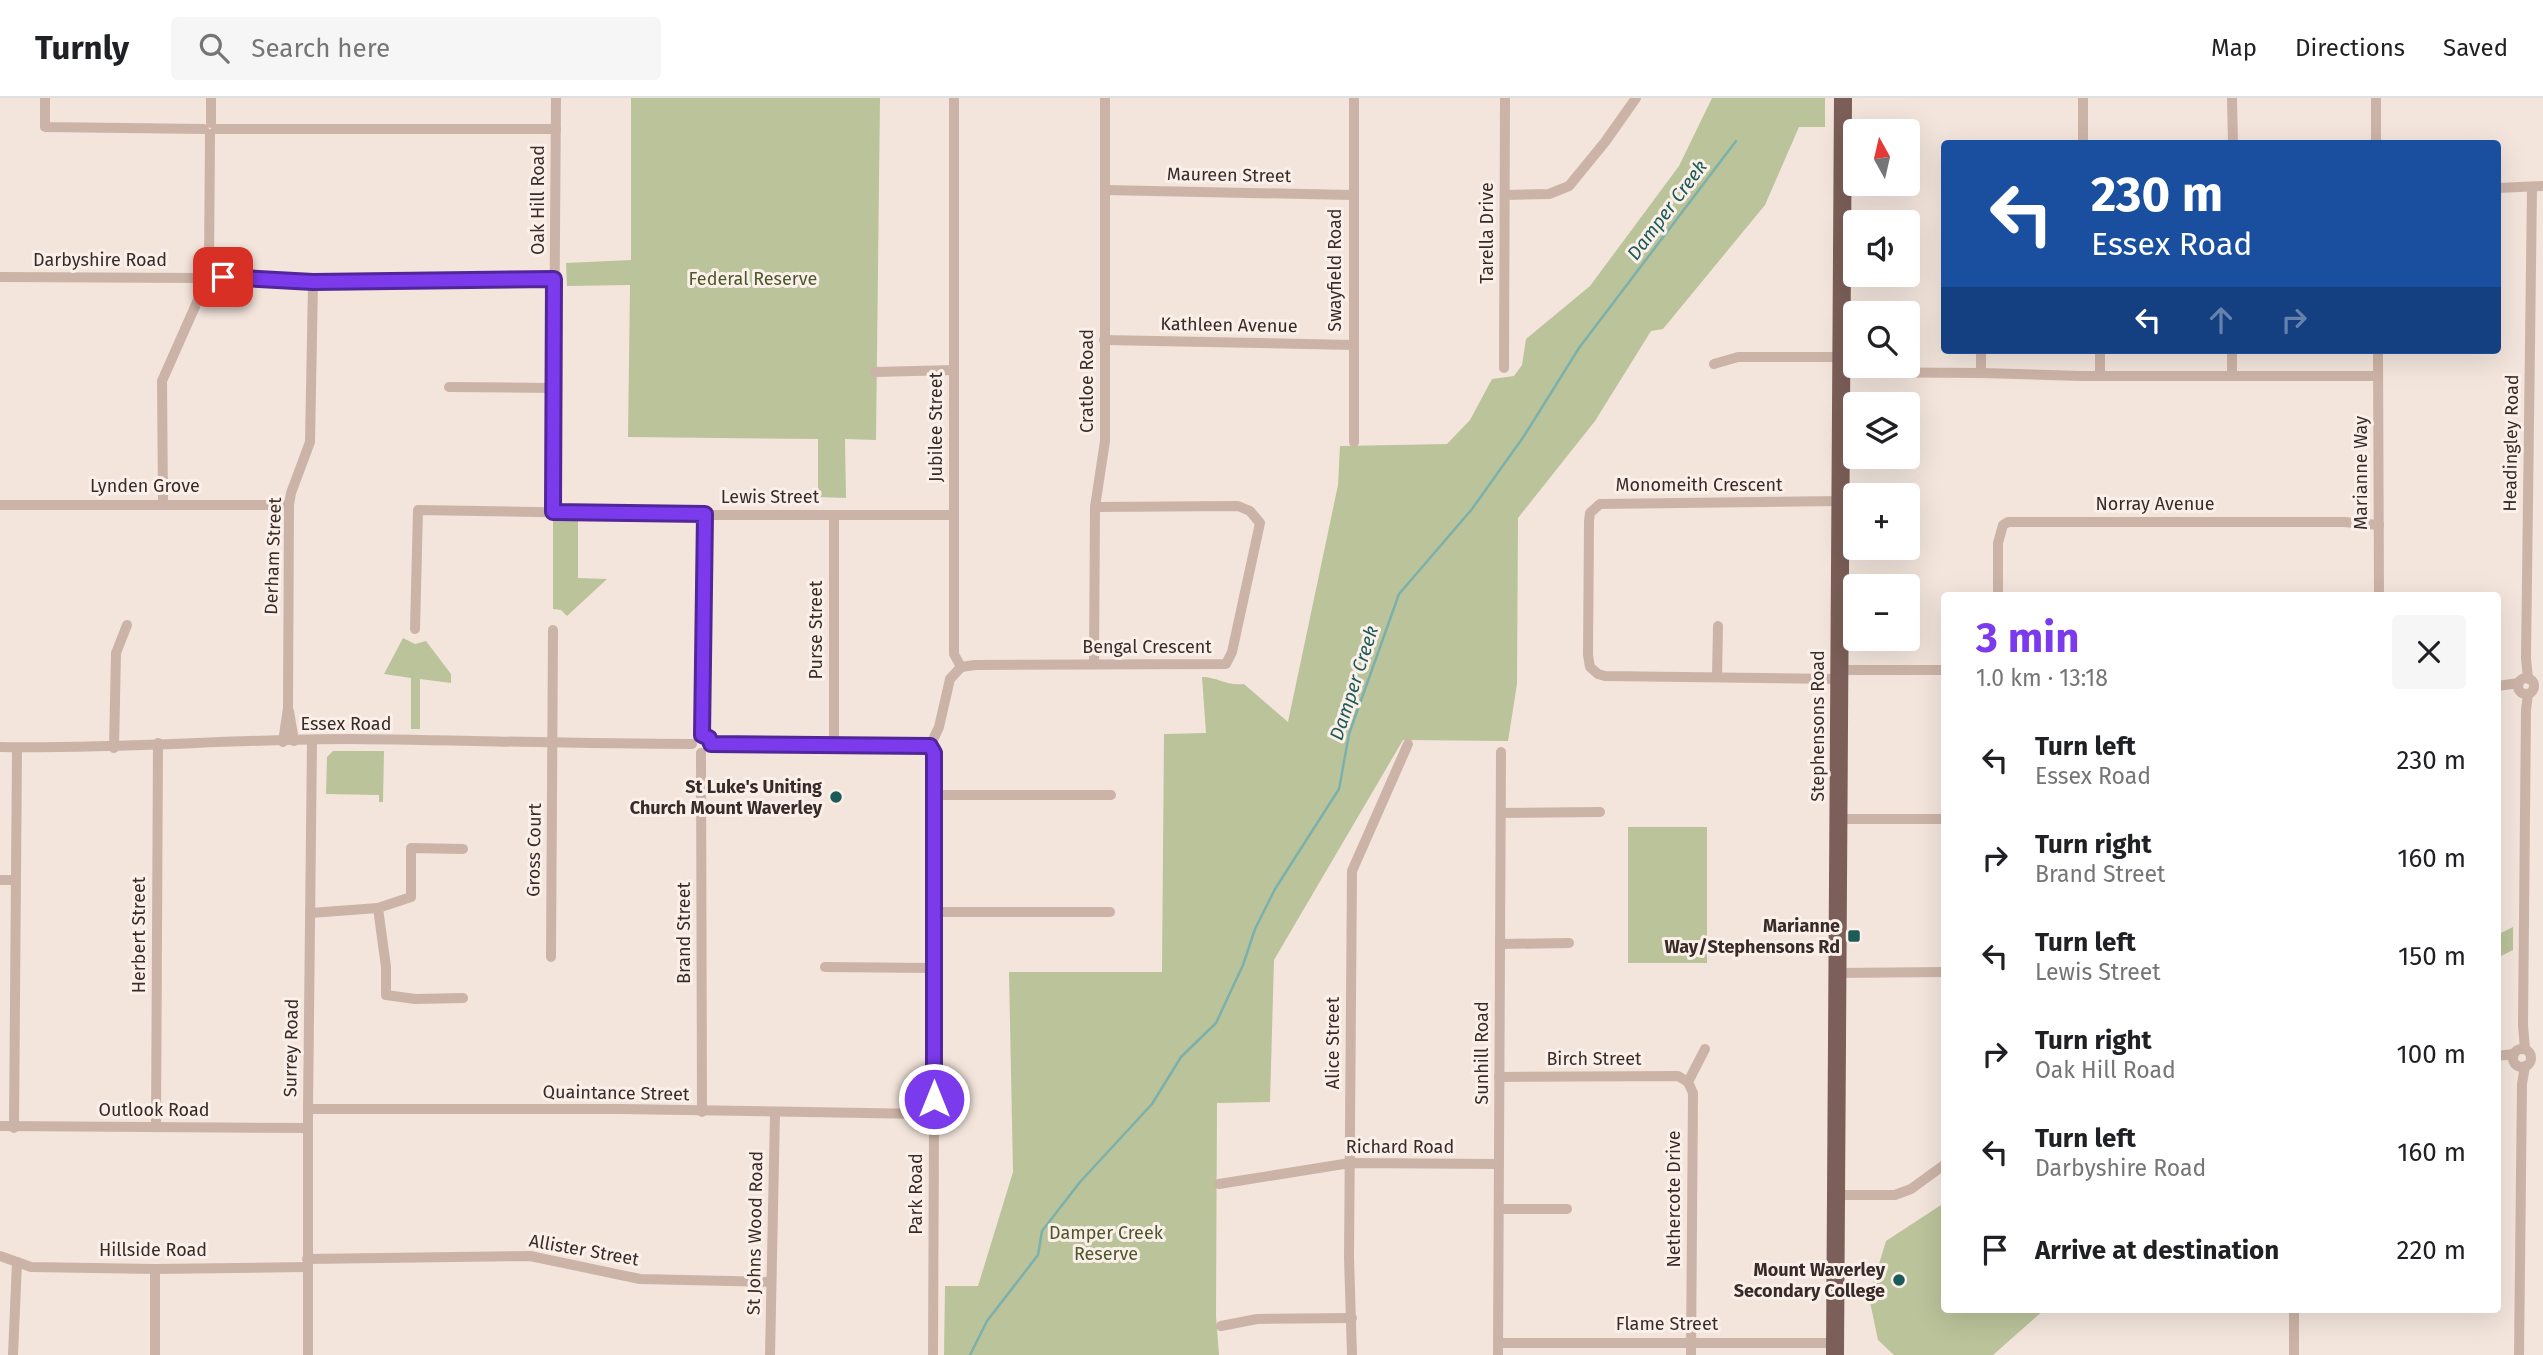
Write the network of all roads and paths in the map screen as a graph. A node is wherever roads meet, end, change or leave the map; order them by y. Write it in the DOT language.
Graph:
graph roads {
  1 [pos="45,98"];
  2 [pos="211,98"];
  3 [pos="556,98"];
  4 [pos="954,98"];
  5 [pos="1105,98"];
  6 [pos="1353,98"];
  7 [pos="1505,98"];
  8 [pos="1636,98"];
  9 [pos="1843,98"];
  10 [pos="2083,98"];
  11 [pos="2232,98"];
  12 [pos="2376,98"];
  13 [pos="210,129"];
  14 [pos="556,129"];
  15 [pos="2083,140"];
  16 [pos="2233,140"];
  17 [pos="2376,140"];
  18 [pos="2537,187"];
  19 [pos="2501,188"];
  20 [pos="1105,190"];
  21 [pos="1352,195"];
  22 [pos="1505,195"];
  23 [pos="213,273"];
  24 [pos="0,277"];
  25 [pos="554,279"];
  26 [pos="203,281"];
  27 [pos="313,282"];
  28 [pos="1104,340"];
  29 [pos="1353,345"];
  30 [pos="1981,354"];
  31 [pos="2101,354"];
  32 [pos="2232,354"];
  33 [pos="2378,354"];
  34 [pos="1714,364"];
  35 [pos="1841,365"];
  36 [pos="1504,368"];
  37 [pos="954,370"];
  38 [pos="876,372"];
  39 [pos="1981,373"];
  40 [pos="2100,376"];
  41 [pos="2232,376"];
  42 [pos="2378,376"];
  43 [pos="449,387"];
  44 [pos="553,388"];
  45 [pos="1354,442"];
  46 [pos="1840,501"];
  47 [pos="163,503"];
  48 [pos="0,505"];
  49 [pos="289,505"];
  50 [pos="1095,507"];
  51 [pos="553,512"];
  52 [pos="705,514"];
  53 [pos="834,515"];
  54 [pos="954,515"];
  55 [pos="2379,525"];
  56 [pos="1998,592"];
  57 [pos="2379,592"];
  58 [pos="127,625"];
  59 [pos="1718,626"];
  60 [pos="415,629"];
  61 [pos="553,631"];
  62 [pos="1094,664"];
  63 [pos="961,667"];
  64 [pos="1941,670"];
  65 [pos="1839,675"];
  66 [pos="1717,677"];
  67 [pos="2501,686"];
  68 [pos="2529,686"];
  69 [pos="702,735"];
  70 [pos="312,740"];
  71 [pos="289,742"];
  72 [pos="158,743"];
  73 [pos="553,744"];
  74 [pos="692,744"];
  75 [pos="711,744"];
  76 [pos="1408,744"];
  77 [pos="834,745"];
  78 [pos="930,746"];
  79 [pos="0,747"];
  80 [pos="17,748"];
  81 [pos="114,748"];
  82 [pos="1501,752"];
  83 [pos="701,754"];
  84 [pos="934,795"];
  85 [pos="1111,795"];
  86 [pos="1501,813"];
  87 [pos="1600,813"];
  88 [pos="1838,819"];
  89 [pos="1941,819"];
  90 [pos="463,849"];
  91 [pos="0,880"];
  92 [pos="15,880"];
  93 [pos="378,908"];
  94 [pos="934,912"];
  95 [pos="1110,912"];
  96 [pos="310,913"];
  97 [pos="1569,943"];
  98 [pos="1500,944"];
  99 [pos="551,957"];
  100 [pos="825,967"];
  101 [pos="933,968"];
  102 [pos="1941,972"];
  103 [pos="1837,973"];
  104 [pos="463,998"];
  105 [pos="1705,1049"];
  106 [pos="2522,1057"];
  107 [pos="2501,1058"];
  108 [pos="2543,1058"];
  109 [pos="1499,1077"];
  110 [pos="1688,1082"];
  111 [pos="307,1109"];
  112 [pos="702,1112"];
  113 [pos="775,1112"];
  114 [pos="924,1114"];
  115 [pos="0,1126"];
  116 [pos="156,1127"];
  117 [pos="14,1128"];
  118 [pos="308,1128"];
  119 [pos="1350,1163"];
  120 [pos="1499,1164"];
  121 [pos="1941,1167"];
  122 [pos="1219,1184"];
  123 [pos="1835,1195"];
  124 [pos="1499,1209"];
  125 [pos="1566,1209"];
  126 [pos="0,1256"];
  127 [pos="16,1262"];
  128 [pos="307,1263"];
  129 [pos="155,1269"];
  130 [pos="771,1282"];
  131 [pos="2294,1313"];
  132 [pos="1352,1318"];
  133 [pos="1221,1326"];
  134 [pos="1691,1341"];
  135 [pos="1499,1343"];
  136 [pos="1835,1349"];
  137 [pos="13,1355"];
  138 [pos="155,1355"];
  139 [pos="309,1355"];
  140 [pos="770,1355"];
  141 [pos="933,1355"];
  142 [pos="1352,1355"];
  143 [pos="1498,1355"];
  144 [pos="1691,1355"];
  145 [pos="2294,1355"];
  146 [pos="2519,1355"];
  1 -- 13 [label="street"];
  2 -- 13 [label="street"];
  3 -- 14 [label="street, Oak Hill Road"];
  4 -- 37 [label="street, Jubilee Street"];
  5 -- 20 [label="street, Cratloe Road"];
  6 -- 21 [label="street, Swayfield Road"];
  7 -- 22 [label="street, Tarella Drive"];
  8 -- 22 [label="street"];
  9 -- 35 [label="main road, Stephensons Road"];
  10 -- 15 [label="street"];
  11 -- 16 [label="street"];
  12 -- 17 [label="street"];
  13 -- 14 [label="street"];
  13 -- 23 [label="street"];
  14 -- 25 [label="street, Oak Hill Road"];
  18 -- 19 [label="street"];
  18 -- 68 [label="street, Headingley Road"];
  20 -- 21 [label="street, Maureen Street"];
  20 -- 28 [label="street, Cratloe Road"];
  21 -- 29 [label="street, Swayfield Road"];
  22 -- 36 [label="street, Tarella Drive"];
  23 -- 26 [label="street"];
  23 -- 27 [label="street"];
  24 -- 26 [label="street, Darbyshire Road"];
  25 -- 27 [label="street"];
  25 -- 44 [label="street, Oak Hill Road"];
  26 -- 47 [label="street"];
  27 -- 49 [label="street, Derham Street"];
  28 -- 29 [label="street, Kathleen Avenue"];
  28 -- 50 [label="street, Cratloe Road"];
  29 -- 45 [label="street, Swayfield Road"];
  30 -- 39 [label="street"];
  31 -- 40 [label="street"];
  32 -- 41 [label="street"];
  33 -- 42 [label="street, Marianne Way"];
  34 -- 35 [label="street"];
  35 -- 39 [label="street"];
  35 -- 46 [label="main road, Stephensons Road"];
  37 -- 38 [label="street"];
  37 -- 54 [label="street, Jubilee Street"];
  39 -- 40 [label="street"];
  40 -- 41 [label="street"];
  41 -- 42 [label="street"];
  42 -- 55 [label="street, Marianne Way"];
  43 -- 44 [label="street"];
  44 -- 51 [label="street, Oak Hill Road"];
  46 -- 65 [label="main road, Stephensons Road"];
  46 -- 66 [label="street, Monomeith Crescent"];
  47 -- 48 [label="street, Lynden Grove"];
  47 -- 49 [label="street, Lynden Grove"];
  49 -- 71 [label="street, Derham Street"];
  50 -- 62 [label="street, Cratloe Road"];
  50 -- 62 [label="street, Bengal Crescent"];
  51 -- 52 [label="street, Lewis Street"];
  51 -- 60 [label="street, Lewis Street"];
  52 -- 53 [label="street, Lewis Street"];
  52 -- 69 [label="street"];
  53 -- 54 [label="street, Lewis Street"];
  53 -- 77 [label="street, Purse Street"];
  54 -- 63 [label="street, Jubilee Street"];
  55 -- 56 [label="street, Norray Avenue"];
  55 -- 57 [label="street, Marianne Way"];
  58 -- 81 [label="street"];
  59 -- 66 [label="street"];
  61 -- 73 [label="street, Gross Court"];
  62 -- 63 [label="street, Bengal Crescent"];
  63 -- 78 [label="street"];
  64 -- 65 [label="street, Monomeith Crescent"];
  65 -- 66 [label="street, Monomeith Crescent"];
  65 -- 88 [label="main road, Stephensons Road"];
  67 -- 68 [label="street"];
  68 -- 106 [label="street, Headingley Road"];
  69 -- 74 [label="street"];
  69 -- 75 [label="street"];
  70 -- 71 [label="street, Essex Road"];
  70 -- 73 [label="street, Essex Road"];
  70 -- 96 [label="street, Surrey Road"];
  71 -- 72 [label="street, Essex Road"];
  72 -- 81 [label="street, Essex Road"];
  72 -- 116 [label="street, Herbert Street"];
  73 -- 74 [label="street, Essex Road"];
  73 -- 99 [label="street, Gross Court"];
  74 -- 83 [label="street"];
  75 -- 77 [label="street"];
  75 -- 83 [label="street"];
  76 -- 119 [label="street, Alice Street"];
  77 -- 78 [label="street"];
  78 -- 84 [label="street"];
  79 -- 80 [label="street, Essex Road"];
  80 -- 81 [label="street, Essex Road"];
  80 -- 92 [label="street"];
  82 -- 86 [label="street, Sunhill Road"];
  83 -- 112 [label="street, Brand Street"];
  84 -- 85 [label="street"];
  84 -- 94 [label="street"];
  86 -- 87 [label="street"];
  86 -- 98 [label="street, Sunhill Road"];
  88 -- 89 [label="street"];
  88 -- 103 [label="main road, Stephensons Road"];
  90 -- 93 [label="street"];
  91 -- 92 [label="street"];
  92 -- 117 [label="street"];
  93 -- 96 [label="street"];
  93 -- 104 [label="street"];
  94 -- 95 [label="street"];
  94 -- 101 [label="street"];
  96 -- 111 [label="street, Surrey Road"];
  97 -- 98 [label="street"];
  98 -- 109 [label="street, Sunhill Road"];
  100 -- 101 [label="street"];
  101 -- 114 [label="street"];
  102 -- 103 [label="street"];
  103 -- 123 [label="main road, Stephensons Road"];
  105 -- 110 [label="street"];
  106 -- 107 [label="street"];
  106 -- 108 [label="street"];
  106 -- 146 [label="street, Headingley Road"];
  109 -- 110 [label="street, Birch Street"];
  109 -- 120 [label="street, Sunhill Road"];
  110 -- 134 [label="street, Nethercote Drive"];
  111 -- 112 [label="street, Quaintance Street"];
  111 -- 118 [label="street, Surrey Road"];
  112 -- 113 [label="street, Quaintance Street"];
  113 -- 114 [label="street, Quaintance Street"];
  113 -- 130 [label="street, St Johns Wood Road"];
  114 -- 141 [label="street, Park Road"];
  115 -- 117 [label="street, Outlook Road"];
  116 -- 117 [label="street, Outlook Road"];
  116 -- 118 [label="street, Outlook Road"];
  118 -- 128 [label="street, Surrey Road"];
  119 -- 120 [label="street, Richard Road"];
  119 -- 122 [label="street, Richard Road"];
  119 -- 132 [label="street, Alice Street"];
  120 -- 124 [label="street, Sunhill Road"];
  121 -- 123 [label="street"];
  123 -- 136 [label="main road, Stephensons Road"];
  124 -- 125 [label="street"];
  124 -- 135 [label="street, Sunhill Road"];
  126 -- 127 [label="street, Hillside Road"];
  127 -- 129 [label="street, Hillside Road"];
  127 -- 137 [label="street"];
  128 -- 129 [label="street, Hillside Road"];
  128 -- 130 [label="street, Allister Street"];
  128 -- 139 [label="street, Surrey Road"];
  129 -- 138 [label="street"];
  130 -- 140 [label="street, St Johns Wood Road"];
  131 -- 145 [label="street"];
  132 -- 133 [label="street"];
  132 -- 142 [label="street, Alice Street"];
  134 -- 135 [label="street, Flame Street"];
  134 -- 136 [label="street, Flame Street"];
  134 -- 144 [label="street, Nethercote Drive"];
  135 -- 143 [label="street, Sunhill Road"];
}
